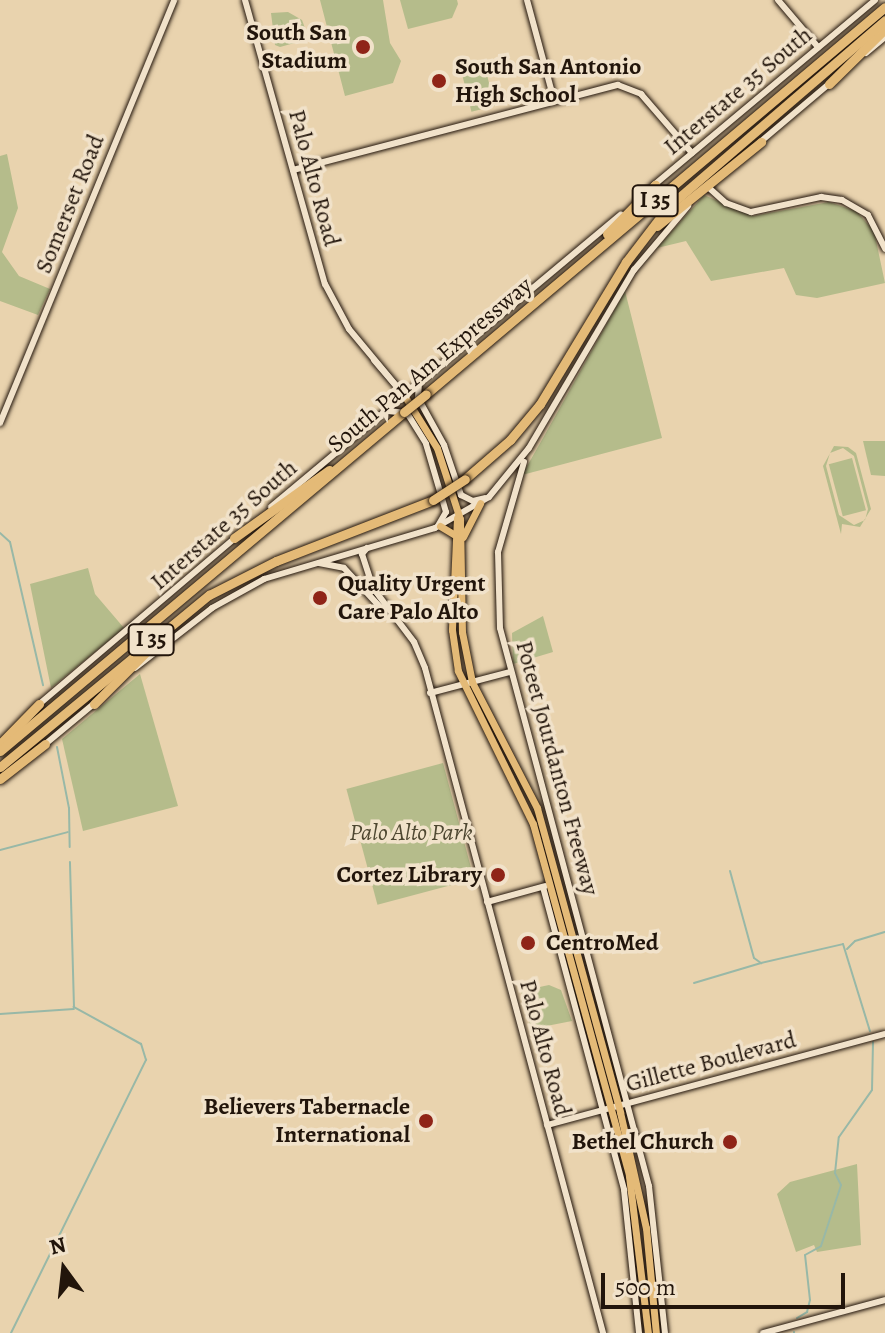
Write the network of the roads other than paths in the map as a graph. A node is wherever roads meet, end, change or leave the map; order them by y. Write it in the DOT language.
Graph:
graph roads {
  1 [pos="174,0"];
  2 [pos="245,0"];
  3 [pos="527,0"];
  4 [pos="778,0"];
  5 [pos="875,0"];
  6 [pos="885,7"];
  7 [pos="885,20"];
  8 [pos="885,29"];
  9 [pos="885,37"];
  10 [pos="818,47"];
  11 [pos="829,84"];
  12 [pos="554,100"];
  13 [pos="761,142"];
  14 [pos="692,153"];
  15 [pos="293,170"];
  16 [pos="655,185"];
  17 [pos="708,187"];
  18 [pos="885,249"];
  19 [pos="631,255"];
  20 [pos="560,281"];
  21 [pos="342,317"];
  22 [pos="418,385"];
  23 [pos="397,387"];
  24 [pos="404,395"];
  25 [pos="393,404"];
  26 [pos="404,412"];
  27 [pos="383,413"];
  28 [pos="0,423"];
  29 [pos="529,448"];
  30 [pos="489,497"];
  31 [pos="480,503"];
  32 [pos="457,518"];
  33 [pos="438,527"];
  34 [pos="459,537"];
  35 [pos="234,538"];
  36 [pos="367,548"];
  37 [pos="308,564"];
  38 [pos="234,580"];
  39 [pos="510,672"];
  40 [pos="426,679"];
  41 [pos="467,684"];
  42 [pos="430,693"];
  43 [pos="39,704"];
  44 [pos="94,704"];
  45 [pos="0,737"];
  46 [pos="0,744"];
  47 [pos="45,744"];
  48 [pos="0,751"];
  49 [pos="0,767"];
  50 [pos="0,781"];
  51 [pos="554,883"];
  52 [pos="487,902"];
  53 [pos="885,1034"];
  54 [pos="615,1106"];
  55 [pos="547,1125"];
  56 [pos="885,1300"];
  57 [pos="603,1333"];
  58 [pos="639,1333"];
  59 [pos="648,1333"];
  60 [pos="656,1333"];
  61 [pos="665,1333"];
  62 [pos="763,1333"];
  1 -- 28 [label="main road, Somerset Road"];
  2 -- 15 [label="main road, Palo Alto Road"];
  3 -- 12 [label="main road"];
  4 -- 10 [label="main road"];
  5 -- 10 [label="main road, Interstate 35 South"];
  6 -- 20 [label="highway, South Pan Am Expressway / I 35"];
  7 -- 19 [label="highway, I 35"];
  8 -- 11 [label="highway"];
  9 -- 11 [label="main road"];
  10 -- 14 [label="main road, Interstate 35 South"];
  11 -- 13 [label="main road"];
  12 -- 14 [label="main road"];
  12 -- 15 [label="main road"];
  13 -- 17 [label="main road"];
  13 -- 19 [label="highway"];
  14 -- 16 [label="main road, Interstate 35 South"];
  15 -- 21 [label="main road, Palo Alto Road"];
  16 -- 20 [label="highway"];
  16 -- 22 [label="main road, Interstate 35 South"];
  17 -- 18 [label="main road"];
  17 -- 29 [label="main road"];
  19 -- 38 [label="highway, I 35, bridge"];
  20 -- 26 [label="highway, South Pan Am Expressway / I 35, bridge"];
  21 -- 23 [label="main road, Poteet Jourdanton Freeway"];
  22 -- 23 [label="main road"];
  22 -- 24 [label="main road, Interstate 35 South"];
  22 -- 30 [label="main road"];
  23 -- 24 [label="main road, Poteet Jourdanton Freeway"];
  23 -- 25 [label="main road"];
  24 -- 25 [label="main road, Interstate 35 South"];
  24 -- 32 [label="main road, Poteet Jourdanton Freeway"];
  25 -- 27 [label="main road, Interstate 35 South"];
  26 -- 35 [label="highway"];
  26 -- 48 [label="highway, South Pan Am Expressway / I 35"];
  27 -- 33 [label="main road"];
  27 -- 35 [label="main road, Interstate 35 South"];
  29 -- 30 [label="main road"];
  29 -- 39 [label="main road, Poteet Jourdanton Freeway"];
  30 -- 31 [label="main road"];
  31 -- 32 [label="main road"];
  31 -- 34 [label="main road"];
  32 -- 33 [label="main road"];
  32 -- 34 [label="main road, Poteet Jourdanton Freeway"];
  33 -- 34 [label="main road"];
  33 -- 36 [label="main road"];
  34 -- 41 [label="main road, Poteet Jourdanton Freeway"];
  35 -- 43 [label="main road, Interstate 35 South"];
  36 -- 37 [label="main road"];
  36 -- 40 [label="main road, Palo Alto Road"];
  37 -- 40 [label="main road, Palo Alto Road"];
  37 -- 44 [label="main road"];
  38 -- 44 [label="highway"];
  38 -- 49 [label="highway, I 35"];
  39 -- 41 [label="main road"];
  39 -- 51 [label="main road, Poteet Jourdanton Freeway"];
  40 -- 42 [label="main road, Palo Alto Road"];
  41 -- 42 [label="main road"];
  41 -- 51 [label="main road, Poteet Jourdanton Freeway"];
  42 -- 52 [label="main road, Palo Alto Road"];
  43 -- 45 [label="main road, Interstate 35 South"];
  43 -- 46 [label="highway"];
  44 -- 47 [label="main road"];
  47 -- 50 [label="highway"];
  51 -- 52 [label="main road"];
  51 -- 54 [label="main road, Poteet Jourdanton Freeway"];
  51 -- 54 [label="main road, Poteet Jourdanton Freeway"];
  52 -- 55 [label="main road, Palo Alto Road"];
  53 -- 54 [label="main road, Gillette Boulevard"];
  54 -- 55 [label="main road, Gillette Boulevard"];
  54 -- 58 [label="main road, Poteet Jourdanton Freeway"];
  54 -- 59 [label="main road, Poteet Jourdanton Freeway"];
  54 -- 60 [label="main road, Poteet Jourdanton Freeway"];
  54 -- 61 [label="main road, Poteet Jourdanton Freeway"];
  55 -- 57 [label="main road, Palo Alto Road"];
  56 -- 62 [label="main road"];
}
